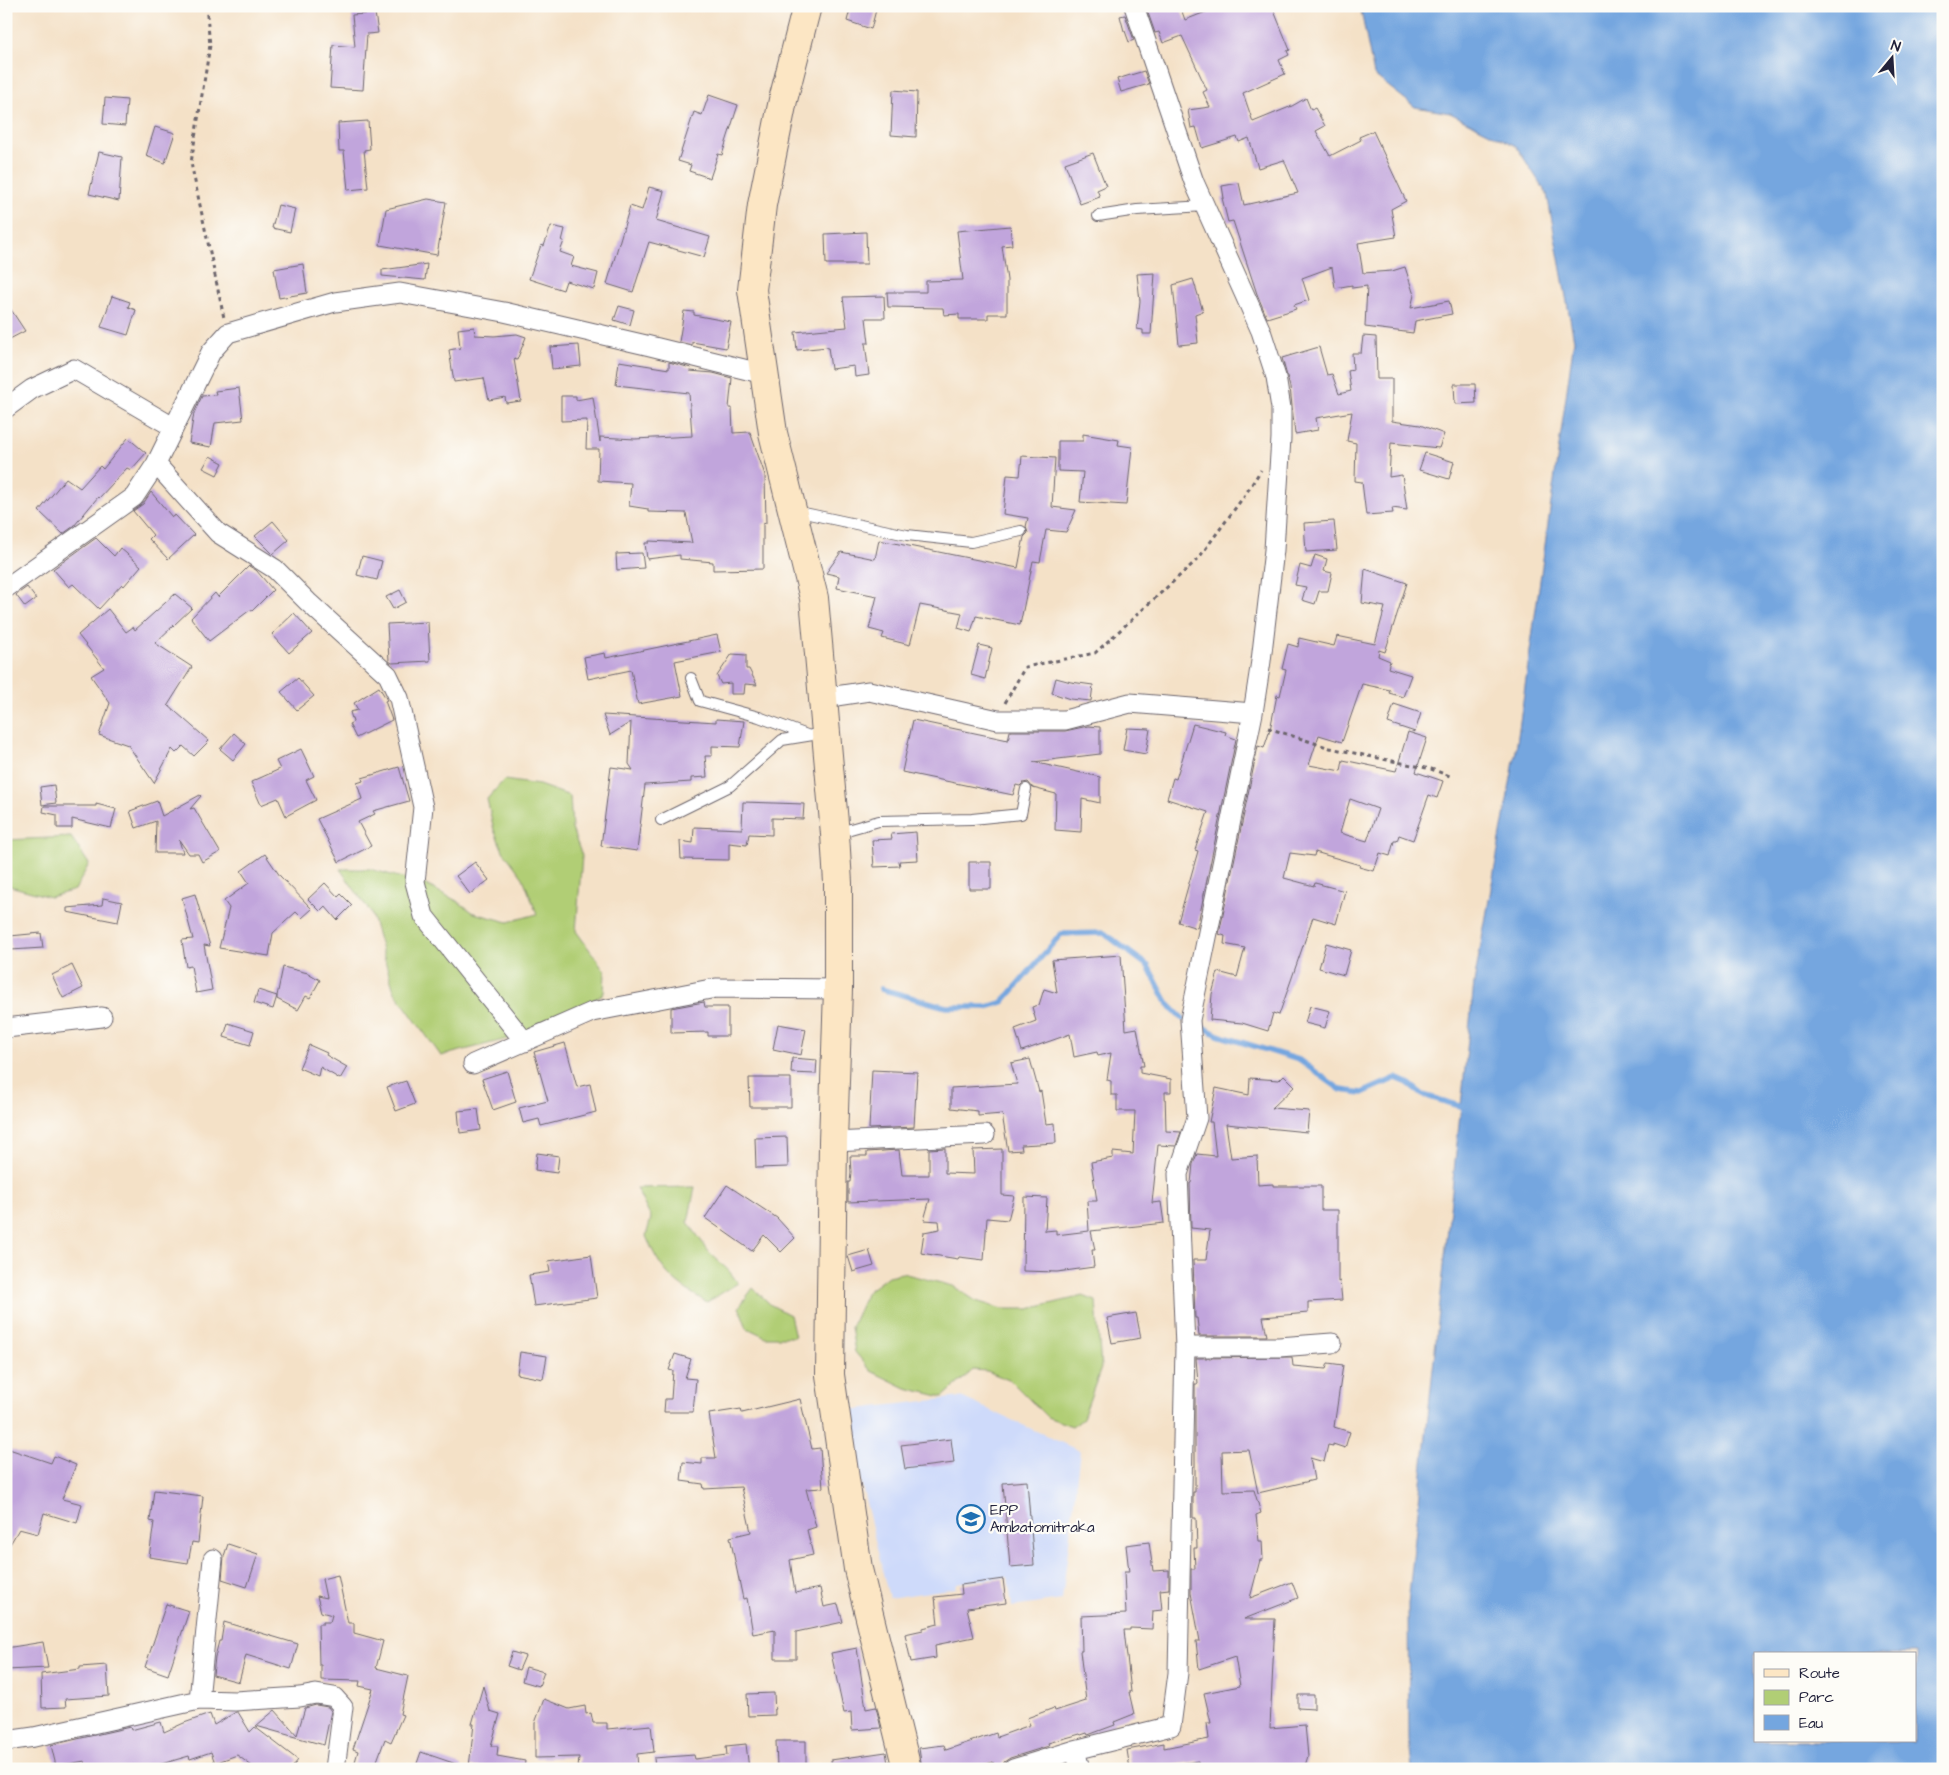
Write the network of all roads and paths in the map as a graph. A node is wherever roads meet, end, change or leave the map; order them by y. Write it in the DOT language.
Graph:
graph roads {
  1 [pos="206,6"];
  2 [pos="807,6"];
  3 [pos="1134,6"];
  4 [pos="1205,206"];
  5 [pos="1098,216"];
  6 [pos="228,333"];
  7 [pos="764,374"];
  8 [pos="6,408"];
  9 [pos="173,427"];
  10 [pos="1281,438"];
  11 [pos="156,464"];
  12 [pos="792,511"];
  13 [pos="1021,531"];
  14 [pos="6,588"];
  15 [pos="691,678"];
  16 [pos="823,698"];
  17 [pos="1252,718"];
  18 [pos="998,720"];
  19 [pos="817,734"];
  20 [pos="1450,776"];
  21 [pos="1026,789"];
  22 [pos="660,820"];
  23 [pos="836,834"];
  24 [pos="838,990"];
  25 [pos="102,1017"];
  26 [pos="6,1028"];
  27 [pos="525,1042"];
  28 [pos="473,1064"];
  29 [pos="985,1135"];
  30 [pos="833,1142"];
  31 [pos="1332,1343"];
  32 [pos="1185,1347"];
  33 [pos="213,1559"];
  34 [pos="200,1700"];
  35 [pos="6,1741"];
  36 [pos="1075,1750"];
  37 [pos="335,1769"];
  38 [pos="907,1769"];
  39 [pos="1013,1769"];
  40 [pos="1080,1769"];
  1 -- 6 [label="path"];
  2 -- 7 [label="main road"];
  3 -- 4 [label="street"];
  4 -- 5 [label="lane"];
  4 -- 10 [label="street"];
  6 -- 7 [label="street"];
  6 -- 9 [label="street"];
  7 -- 12 [label="main road"];
  8 -- 9 [label="street"];
  9 -- 11 [label="street"];
  10 -- 17 [label="street"];
  10 -- 18 [label="path"];
  11 -- 14 [label="street"];
  11 -- 27 [label="street"];
  12 -- 13 [label="lane"];
  12 -- 16 [label="main road"];
  15 -- 19 [label="lane"];
  16 -- 18 [label="street"];
  16 -- 19 [label="main road"];
  17 -- 18 [label="street"];
  17 -- 20 [label="path"];
  17 -- 32 [label="street"];
  19 -- 22 [label="lane"];
  19 -- 23 [label="main road"];
  21 -- 23 [label="lane"];
  23 -- 24 [label="main road"];
  24 -- 27 [label="street"];
  24 -- 30 [label="main road"];
  25 -- 26 [label="street"];
  27 -- 28 [label="street"];
  29 -- 30 [label="street"];
  30 -- 38 [label="main road"];
  31 -- 32 [label="street"];
  32 -- 36 [label="street"];
  33 -- 34 [label="street"];
  34 -- 35 [label="street"];
  34 -- 37 [label="street"];
  36 -- 39 [label="street"];
  36 -- 40 [label="street"];
}
